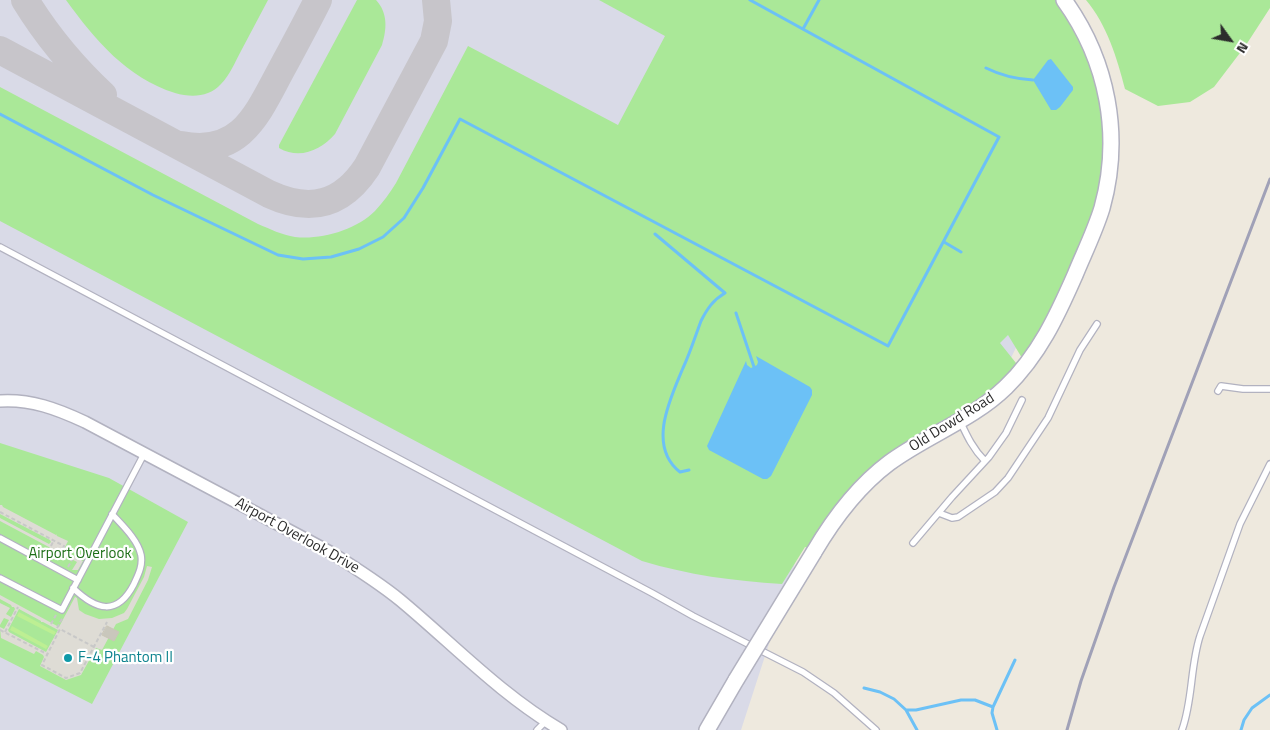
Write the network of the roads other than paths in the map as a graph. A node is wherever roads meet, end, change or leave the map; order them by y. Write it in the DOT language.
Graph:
graph roads {
  1 [pos="1064,0"];
  2 [pos="0,248"];
  3 [pos="1097,324"];
  4 [pos="1270,389"];
  5 [pos="1218,391"];
  6 [pos="1022,400"];
  7 [pos="0,401"];
  8 [pos="960,421"];
  9 [pos="144,454"];
  10 [pos="985,461"];
  11 [pos="1270,464"];
  12 [pos="938,513"];
  13 [pos="112,514"];
  14 [pos="0,538"];
  15 [pos="913,543"];
  16 [pos="0,578"];
  17 [pos="78,580"];
  18 [pos="73,588"];
  19 [pos="546,721"];
  20 [pos="537,730"];
  21 [pos="561,730"];
  22 [pos="707,730"];
  23 [pos="876,730"];
  24 [pos="1182,730"];
  1 -- 8 [label="street, Old Dowd Road"];
  2 -- 23 [label="lane"];
  3 -- 12 [label="lane"];
  4 -- 5 [label="lane"];
  6 -- 10 [label="lane"];
  7 -- 9 [label="street, Airport Overlook Drive"];
  8 -- 10 [label="lane"];
  8 -- 22 [label="street, Old Dowd Road, bridge"];
  9 -- 13 [label="lane"];
  9 -- 19 [label="street, Airport Overlook Drive"];
  10 -- 12 [label="lane"];
  11 -- 24 [label="lane"];
  12 -- 15 [label="lane"];
  13 -- 17 [label="lane"];
  13 -- 18 [label="lane"];
  14 -- 17 [label="lane"];
  16 -- 18 [label="lane"];
  17 -- 18 [label="lane"];
  19 -- 20 [label="lane"];
  19 -- 21 [label="street, Airport Overlook Drive"];
}
